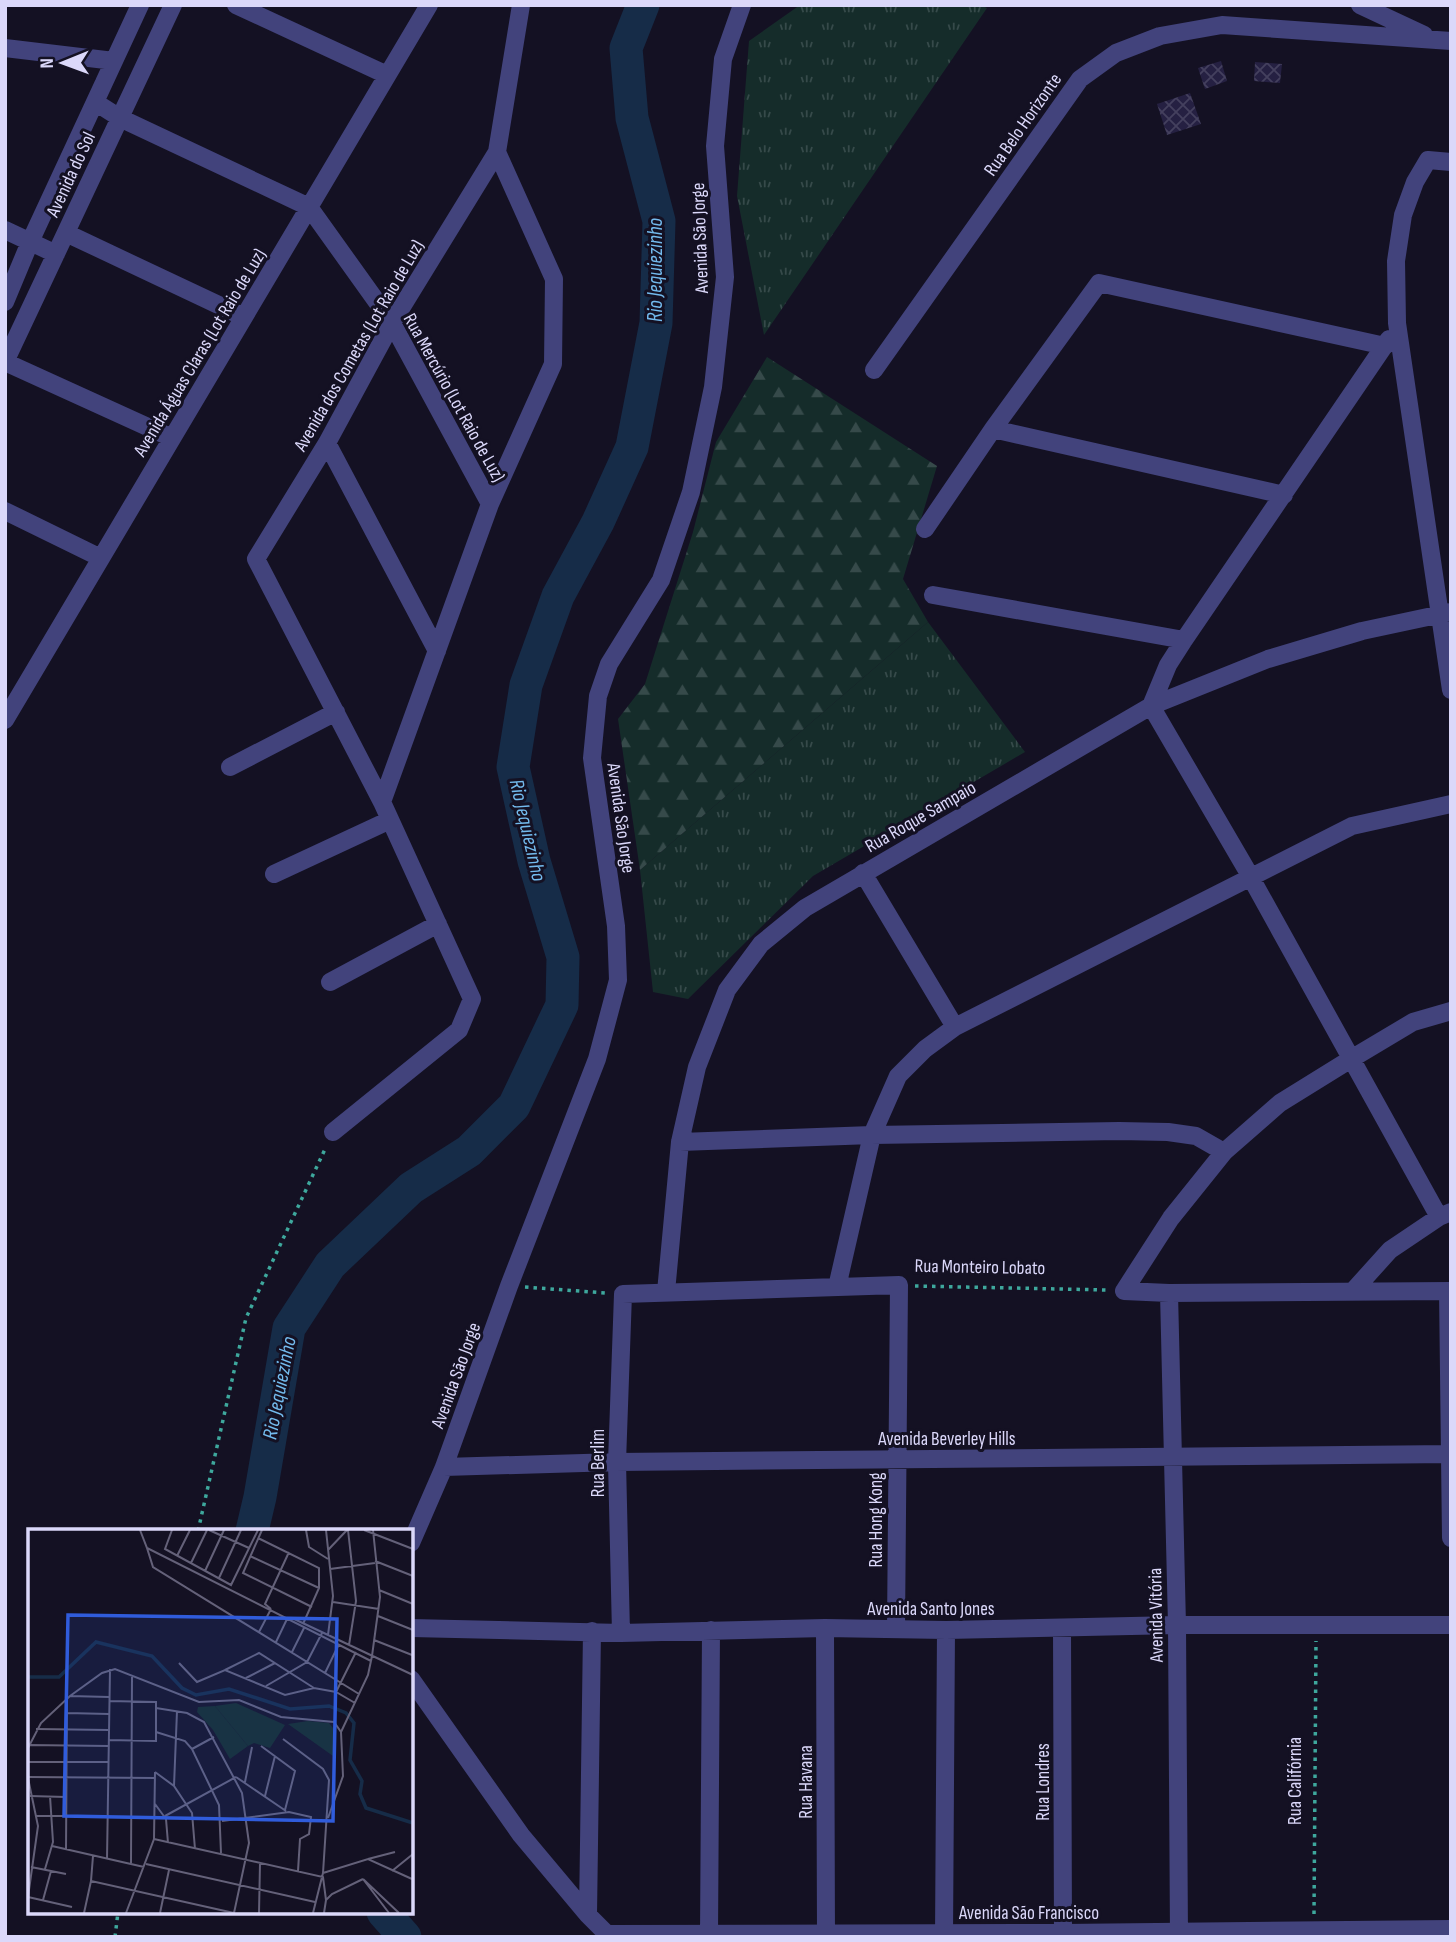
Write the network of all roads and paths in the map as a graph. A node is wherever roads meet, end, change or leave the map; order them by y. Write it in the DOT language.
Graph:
graph roads {
  1 [pos="140,5"];
  2 [pos="173,5"];
  3 [pos="236,5"];
  4 [pos="429,5"];
  5 [pos="521,5"];
  6 [pos="742,5"];
  7 [pos="1360,5"];
  8 [pos="1444,41"];
  9 [pos="5,48"];
  10 [pos="114,61"];
  11 [pos="387,75"];
  12 [pos="95,102"];
  13 [pos="120,118"];
  14 [pos="497,152"];
  15 [pos="1451,162"];
  16 [pos="309,207"];
  17 [pos="5,230"];
  18 [pos="66,233"];
  19 [pos="30,242"];
  20 [pos="56,254"];
  21 [pos="5,302"];
  22 [pos="244,317"];
  23 [pos="392,323"];
  24 [pos="1397,323"];
  25 [pos="1385,346"];
  26 [pos="5,362"];
  27 [pos="874,370"];
  28 [pos="993,429"];
  29 [pos="172,438"];
  30 [pos="327,443"];
  31 [pos="1284,495"];
  32 [pos="491,504"];
  33 [pos="5,511"];
  34 [pos="925,528"];
  35 [pos="101,558"];
  36 [pos="933,595"];
  37 [pos="1445,612"];
  38 [pos="1184,640"];
  39 [pos="437,651"];
  40 [pos="1451,690"];
  41 [pos="1151,706"];
  42 [pos="335,712"];
  43 [pos="5,720"];
  44 [pos="230,767"];
  45 [pos="382,802"];
  46 [pos="1451,804"];
  47 [pos="390,820"];
  48 [pos="863,873"];
  49 [pos="274,874"];
  50 [pos="1250,877"];
  51 [pos="439,924"];
  52 [pos="330,982"];
  53 [pos="1451,1011"];
  54 [pos="955,1027"];
  55 [pos="1351,1059"];
  56 [pos="333,1132"];
  57 [pos="872,1135"];
  58 [pos="680,1142"];
  59 [pos="1224,1152"];
  60 [pos="1445,1215"];
  61 [pos="899,1285"];
  62 [pos="509,1286"];
  63 [pos="837,1287"];
  64 [pos="1124,1291"];
  65 [pos="1353,1291"];
  66 [pos="1450,1292"];
  67 [pos="666,1293"];
  68 [pos="1169,1293"];
  69 [pos="623,1294"];
  70 [pos="1450,1454"];
  71 [pos="1172,1458"];
  72 [pos="897,1460"];
  73 [pos="617,1462"];
  74 [pos="444,1467"];
  75 [pos="198,1529"];
  76 [pos="1451,1538"];
  77 [pos="413,1539"];
  78 [pos="1177,1625"];
  79 [pos="1316,1625"];
  80 [pos="1451,1625"];
  81 [pos="413,1628"];
  82 [pos="825,1628"];
  83 [pos="896,1628"];
  84 [pos="1062,1628"];
  85 [pos="711,1630"];
  86 [pos="946,1630"];
  87 [pos="593,1631"];
  88 [pos="621,1633"];
  89 [pos="413,1682"];
  90 [pos="117,1914"];
  91 [pos="588,1914"];
  92 [pos="1451,1929"];
  93 [pos="1179,1934"];
  94 [pos="1314,1934"];
  95 [pos="609,1935"];
  96 [pos="709,1935"];
  97 [pos="826,1935"];
  98 [pos="944,1935"];
  99 [pos="1063,1935"];
  100 [pos="115,1937"];
  1 -- 10 [label="street, Avenida do Sol"];
  2 -- 13 [label="street, Avenida do Sol"];
  3 -- 11 [label="street"];
  4 -- 11 [label="street, Avenida Águas Claras (Lot Raio de Luz)"];
  5 -- 14 [label="street"];
  6 -- 62 [label="street, Avenida São Jorge"];
  7 -- 8 [label="street"];
  8 -- 27 [label="street, Rua Belo Horizonte"];
  9 -- 10 [label="street"];
  10 -- 12 [label="street, Avenida do Sol"];
  11 -- 16 [label="street, Avenida Águas Claras (Lot Raio de Luz)"];
  12 -- 13 [label="street"];
  12 -- 19 [label="street, Avenida do Sol"];
  13 -- 16 [label="street"];
  13 -- 18 [label="street, Avenida do Sol"];
  14 -- 23 [label="street, Avenida dos Cometas (Lot Raio de Luz)"];
  14 -- 32 [label="street"];
  15 -- 24 [label="street"];
  16 -- 22 [label="street, Avenida Águas Claras (Lot Raio de Luz)"];
  16 -- 23 [label="street, Rua Mercúrio (Lot Raio de Luz)"];
  17 -- 19 [label="street"];
  18 -- 20 [label="street, Avenida do Sol"];
  18 -- 22 [label="street"];
  19 -- 20 [label="street"];
  19 -- 21 [label="street, Avenida do Sol"];
  20 -- 26 [label="street, Avenida do Sol"];
  22 -- 29 [label="street, Avenida Águas Claras (Lot Raio de Luz)"];
  23 -- 30 [label="street, Avenida dos Cometas (Lot Raio de Luz)"];
  23 -- 32 [label="street, Rua Mercúrio (Lot Raio de Luz)"];
  24 -- 25 [label="street"];
  24 -- 37 [label="street"];
  25 -- 28 [label="street"];
  25 -- 31 [label="street"];
  26 -- 29 [label="street"];
  28 -- 31 [label="street"];
  28 -- 34 [label="street"];
  29 -- 35 [label="street, Avenida Águas Claras (Lot Raio de Luz)"];
  30 -- 39 [label="street"];
  30 -- 42 [label="street, Avenida dos Cometas (Lot Raio de Luz)"];
  31 -- 38 [label="street"];
  32 -- 39 [label="street"];
  33 -- 35 [label="street"];
  35 -- 43 [label="street, Avenida Águas Claras (Lot Raio de Luz)"];
  36 -- 38 [label="street"];
  37 -- 40 [label="street"];
  37 -- 41 [label="street, Rua Roque Sampaio"];
  38 -- 41 [label="street"];
  39 -- 45 [label="street"];
  41 -- 48 [label="street, Rua Roque Sampaio"];
  41 -- 50 [label="street"];
  42 -- 44 [label="street"];
  42 -- 45 [label="street"];
  45 -- 47 [label="street"];
  46 -- 50 [label="street"];
  47 -- 49 [label="street"];
  47 -- 51 [label="street"];
  48 -- 54 [label="street"];
  48 -- 58 [label="street, Rua Roque Sampaio"];
  50 -- 54 [label="street"];
  50 -- 55 [label="street"];
  51 -- 52 [label="street"];
  51 -- 56 [label="street"];
  53 -- 55 [label="street"];
  54 -- 57 [label="street"];
  55 -- 59 [label="street"];
  55 -- 60 [label="street"];
  56 -- 75 [label="path"];
  57 -- 58 [label="street"];
  57 -- 59 [label="street"];
  57 -- 63 [label="street"];
  58 -- 67 [label="street, Rua Roque Sampaio"];
  59 -- 64 [label="street"];
  60 -- 65 [label="street"];
  61 -- 63 [label="street, Rua Monteiro Lobato"];
  61 -- 64 [label="path, Rua Monteiro Lobato"];
  61 -- 72 [label="street, Rua Hong Kong"];
  62 -- 69 [label="path"];
  62 -- 74 [label="street, Avenida São Jorge"];
  63 -- 67 [label="street, Rua Monteiro Lobato"];
  64 -- 68 [label="street"];
  65 -- 66 [label="street"];
  65 -- 68 [label="street"];
  66 -- 70 [label="street"];
  67 -- 69 [label="street, Rua Monteiro Lobato"];
  68 -- 71 [label="street, Avenida Vitória"];
  69 -- 73 [label="street, Rua Berlim"];
  70 -- 71 [label="street, Avenida Beverley Hills"];
  70 -- 76 [label="street"];
  71 -- 72 [label="street, Avenida Beverley Hills"];
  71 -- 78 [label="street, Avenida Vitória"];
  72 -- 73 [label="street, Avenida Beverley Hills"];
  72 -- 83 [label="street, Rua Hong Kong"];
  73 -- 74 [label="street, Avenida Beverley Hills"];
  73 -- 88 [label="street, Rua Berlim"];
  74 -- 77 [label="street, Avenida São Jorge"];
  78 -- 79 [label="street, Avenida Santo Jones"];
  78 -- 84 [label="street, Avenida Santo Jones"];
  78 -- 93 [label="street, Avenida Vitória"];
  79 -- 80 [label="street, Avenida Santo Jones"];
  79 -- 94 [label="path, Rua Califórnia"];
  81 -- 87 [label="street, Avenida Santo Jones"];
  82 -- 83 [label="street, Avenida Santo Jones"];
  82 -- 85 [label="street, Avenida Santo Jones"];
  82 -- 97 [label="street, Rua Havana"];
  83 -- 86 [label="street, Avenida Santo Jones"];
  84 -- 86 [label="street, Avenida Santo Jones"];
  84 -- 99 [label="street, Rua Londres"];
  85 -- 88 [label="street, Avenida Santo Jones"];
  85 -- 96 [label="street"];
  86 -- 98 [label="street"];
  87 -- 88 [label="street, Avenida Santo Jones"];
  87 -- 91 [label="street"];
  89 -- 91 [label="street"];
  90 -- 100 [label="path"];
  91 -- 95 [label="street"];
  92 -- 94 [label="street, Avenida São Francisco"];
  93 -- 94 [label="street, Avenida São Francisco"];
  93 -- 99 [label="street, Avenida São Francisco"];
  95 -- 96 [label="street, Avenida São Francisco"];
  96 -- 97 [label="street, Avenida São Francisco"];
  97 -- 98 [label="street, Avenida São Francisco"];
  98 -- 99 [label="street, Avenida São Francisco"];
}
